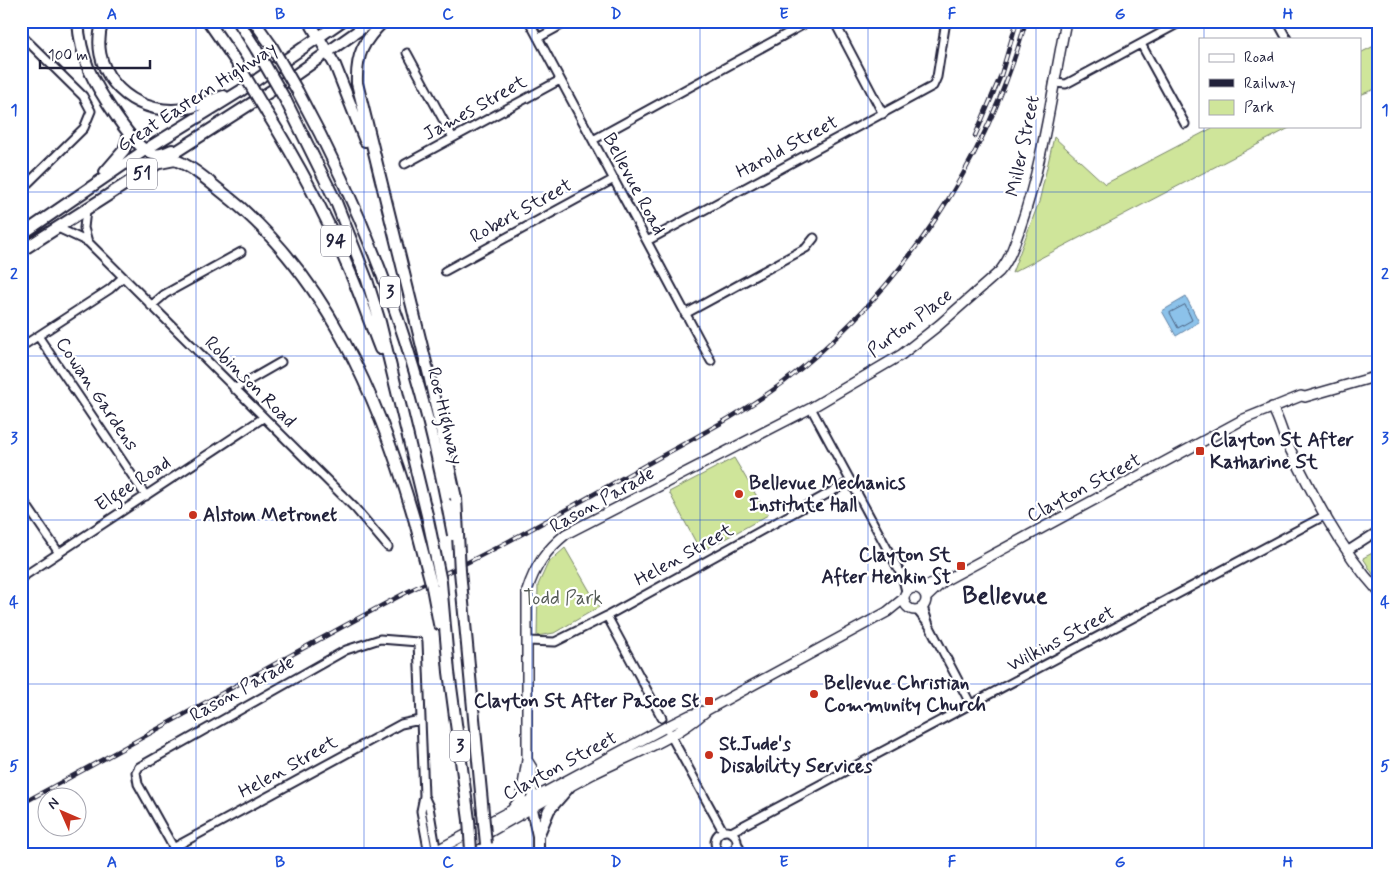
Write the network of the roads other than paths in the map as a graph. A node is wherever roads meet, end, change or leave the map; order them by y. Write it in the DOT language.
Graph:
graph roads {
  1 [pos="78,21"];
  2 [pos="104,21"];
  3 [pos="208,21"];
  4 [pos="238,21"];
  5 [pos="254,21"];
  6 [pos="309,21"];
  7 [pos="342,21"];
  8 [pos="372,21"];
  9 [pos="384,21"];
  10 [pos="529,21"];
  11 [pos="569,21"];
  12 [pos="810,21"];
  13 [pos="834,21"];
  14 [pos="946,21"];
  15 [pos="1066,21"];
  16 [pos="1277,21"];
  17 [pos="1180,22"];
  18 [pos="21,34"];
  19 [pos="318,36"];
  20 [pos="538,38"];
  21 [pos="1286,38"];
  22 [pos="1141,44"];
  23 [pos="327,51"];
  24 [pos="407,53"];
  25 [pos="560,80"];
  26 [pos="1054,83"];
  27 [pos="242,90"];
  28 [pos="883,114"];
  29 [pos="1185,124"];
  30 [pos="129,134"];
  31 [pos="453,138"];
  32 [pos="592,140"];
  33 [pos="182,148"];
  34 [pos="145,150"];
  35 [pos="160,163"];
  36 [pos="405,164"];
  37 [pos="614,178"];
  38 [pos="21,190"];
  39 [pos="76,197"];
  40 [pos="388,208"];
  41 [pos="86,210"];
  42 [pos="58,228"];
  43 [pos="21,235"];
  44 [pos="814,238"];
  45 [pos="647,241"];
  46 [pos="88,242"];
  47 [pos="31,245"];
  48 [pos="21,251"];
  49 [pos="241,252"];
  50 [pos="445,271"];
  51 [pos="999,272"];
  52 [pos="122,278"];
  53 [pos="151,306"];
  54 [pos="685,314"];
  55 [pos="38,336"];
  56 [pos="21,347"];
  57 [pos="281,362"];
  58 [pos="711,362"];
  59 [pos="391,375"];
  60 [pos="1378,376"];
  61 [pos="234,389"];
  62 [pos="811,408"];
  63 [pos="1271,410"];
  64 [pos="263,418"];
  65 [pos="851,482"];
  66 [pos="146,496"];
  67 [pos="21,497"];
  68 [pos="452,501"];
  69 [pos="1326,515"];
  70 [pos="1378,531"];
  71 [pos="388,547"];
  72 [pos="1347,551"];
  73 [pos="59,553"];
  74 [pos="21,578"];
  75 [pos="944,582"];
  76 [pos="1378,591"];
  77 [pos="910,595"];
  78 [pos="922,605"];
  79 [pos="607,616"];
  80 [pos="527,641"];
  81 [pos="449,672"];
  82 [pos="971,705"];
  83 [pos="707,710"];
  84 [pos="662,718"];
  85 [pos="420,720"];
  86 [pos="666,727"];
  87 [pos="667,738"];
  88 [pos="528,760"];
  89 [pos="570,787"];
  90 [pos="532,804"];
  91 [pos="510,812"];
  92 [pos="721,832"];
  93 [pos="731,832"];
  94 [pos="538,836"];
  95 [pos="737,842"];
  96 [pos="486,849"];
  97 [pos="175,851"];
  98 [pos="433,853"];
  99 [pos="471,853"];
  100 [pos="451,854"];
  101 [pos="538,854"];
  102 [pos="727,854"];
  103 [pos="742,854"];
  1 -- 30 [label="highway"];
  2 -- 27 [label="highway"];
  3 -- 59 [label="highway, 94, bridge"];
  4 -- 59 [label="highway, 3, bridge"];
  5 -- 68 [label="highway, Roe Highway / 3, bridge"];
  6 -- 19 [label="highway"];
  7 -- 19 [label="highway, Great Eastern Highway"];
  8 -- 23 [label="highway, Great Eastern Highway / 51"];
  9 -- 40 [label="highway"];
  10 -- 20 [label="street, Bellevue Road"];
  11 -- 20 [label="street"];
  12 -- 32 [label="street"];
  13 -- 28 [label="street"];
  14 -- 28 [label="street, Harold Street"];
  15 -- 26 [label="main road, Miller Street"];
  16 -- 21 [label="street"];
  17 -- 22 [label="street"];
  18 -- 38 [label="street"];
  19 -- 23 [label="highway"];
  19 -- 27 [label="highway, Great Eastern Highway"];
  20 -- 25 [label="street, Bellevue Road"];
  22 -- 26 [label="street"];
  22 -- 29 [label="street"];
  23 -- 33 [label="highway, Great Eastern Highway / 51"];
  23 -- 40 [label="highway"];
  24 -- 31 [label="street"];
  25 -- 31 [label="street, James Street"];
  25 -- 32 [label="street, Bellevue Road"];
  26 -- 51 [label="main road, Miller Street"];
  27 -- 34 [label="highway, Great Eastern Highway / 51"];
  28 -- 45 [label="street, Harold Street"];
  30 -- 34 [label="highway"];
  30 -- 39 [label="highway"];
  31 -- 36 [label="street, James Street"];
  32 -- 37 [label="street, Bellevue Road"];
  33 -- 34 [label="highway"];
  33 -- 35 [label="highway, Great Eastern Highway / 51"];
  34 -- 39 [label="highway, Great Eastern Highway / 51"];
  35 -- 41 [label="highway, Great Eastern Highway / 51"];
  35 -- 81 [label="highway, bridge"];
  37 -- 45 [label="street, Bellevue Road"];
  37 -- 50 [label="street, Robert Street"];
  39 -- 43 [label="highway, Great Eastern Highway / 51"];
  40 -- 68 [label="highway"];
  41 -- 42 [label="highway, Great Eastern Highway / 51"];
  41 -- 46 [label="street"];
  42 -- 46 [label="street, Robinson Road"];
  42 -- 47 [label="highway, Great Eastern Highway / 51"];
  43 -- 47 [label="street"];
  44 -- 54 [label="street"];
  45 -- 54 [label="street, Bellevue Road"];
  46 -- 52 [label="street, Robinson Road"];
  47 -- 48 [label="highway, Great Eastern Highway / 51"];
  49 -- 53 [label="street"];
  51 -- 62 [label="main road, Purton Place"];
  52 -- 53 [label="street, Robinson Road"];
  52 -- 55 [label="street"];
  53 -- 61 [label="street, Robinson Road"];
  54 -- 58 [label="street, Bellevue Road"];
  55 -- 56 [label="street"];
  55 -- 66 [label="street, Cowan Gardens"];
  57 -- 61 [label="street"];
  59 -- 81 [label="highway, 3, bridge"];
  60 -- 63 [label="main road, Clayton Street"];
  61 -- 64 [label="street, Robinson Road"];
  62 -- 65 [label="street"];
  62 -- 80 [label="main road, Rason Parade"];
  63 -- 69 [label="main road"];
  63 -- 75 [label="main road, Clayton Street"];
  64 -- 66 [label="street, Elgee Road"];
  64 -- 71 [label="street, Robinson Road"];
  65 -- 77 [label="street"];
  65 -- 79 [label="street, Helen Street"];
  66 -- 73 [label="street, Elgee Road"];
  67 -- 73 [label="street"];
  68 -- 96 [label="highway, Roe Highway / 3, bridge"];
  69 -- 72 [label="main road"];
  69 -- 82 [label="street, Wilkins Street"];
  70 -- 72 [label="street"];
  72 -- 76 [label="main road"];
  73 -- 74 [label="street, Elgee Road"];
  75 -- 77 [label="main road, Clayton Street"];
  75 -- 78 [label="main road, Clayton Street"];
  77 -- 78 [label="main road"];
  77 -- 78 [label="main road"];
  77 -- 83 [label="main road, Clayton Street"];
  78 -- 82 [label="street"];
  79 -- 80 [label="street, Helen Street"];
  79 -- 84 [label="street"];
  80 -- 88 [label="main road, Rason Parade"];
  81 -- 99 [label="highway, 3, bridge"];
  82 -- 93 [label="street, Wilkins Street"];
  83 -- 86 [label="main road, Clayton Street"];
  83 -- 87 [label="main road, Clayton Street"];
  85 -- 97 [label="street, Helen Street"];
  85 -- 97 [label="street, Rason Parade"];
  85 -- 98 [label="street"];
  86 -- 87 [label="street"];
  86 -- 90 [label="main road, Clayton Street"];
  87 -- 89 [label="main road, Clayton Street"];
  87 -- 92 [label="street"];
  88 -- 90 [label="main road, Rason Parade"];
  88 -- 91 [label="main road, Rason Parade"];
  89 -- 90 [label="main road, Clayton Street"];
  89 -- 94 [label="highway"];
  90 -- 91 [label="main road, Clayton Street"];
  90 -- 94 [label="highway"];
  90 -- 100 [label="main road, Clayton Street"];
  91 -- 98 [label="main road, Clayton Street"];
  92 -- 93 [label="street"];
  92 -- 102 [label="street"];
  93 -- 95 [label="street"];
  94 -- 101 [label="highway"];
  95 -- 102 [label="street"];
  95 -- 103 [label="street"];
}
